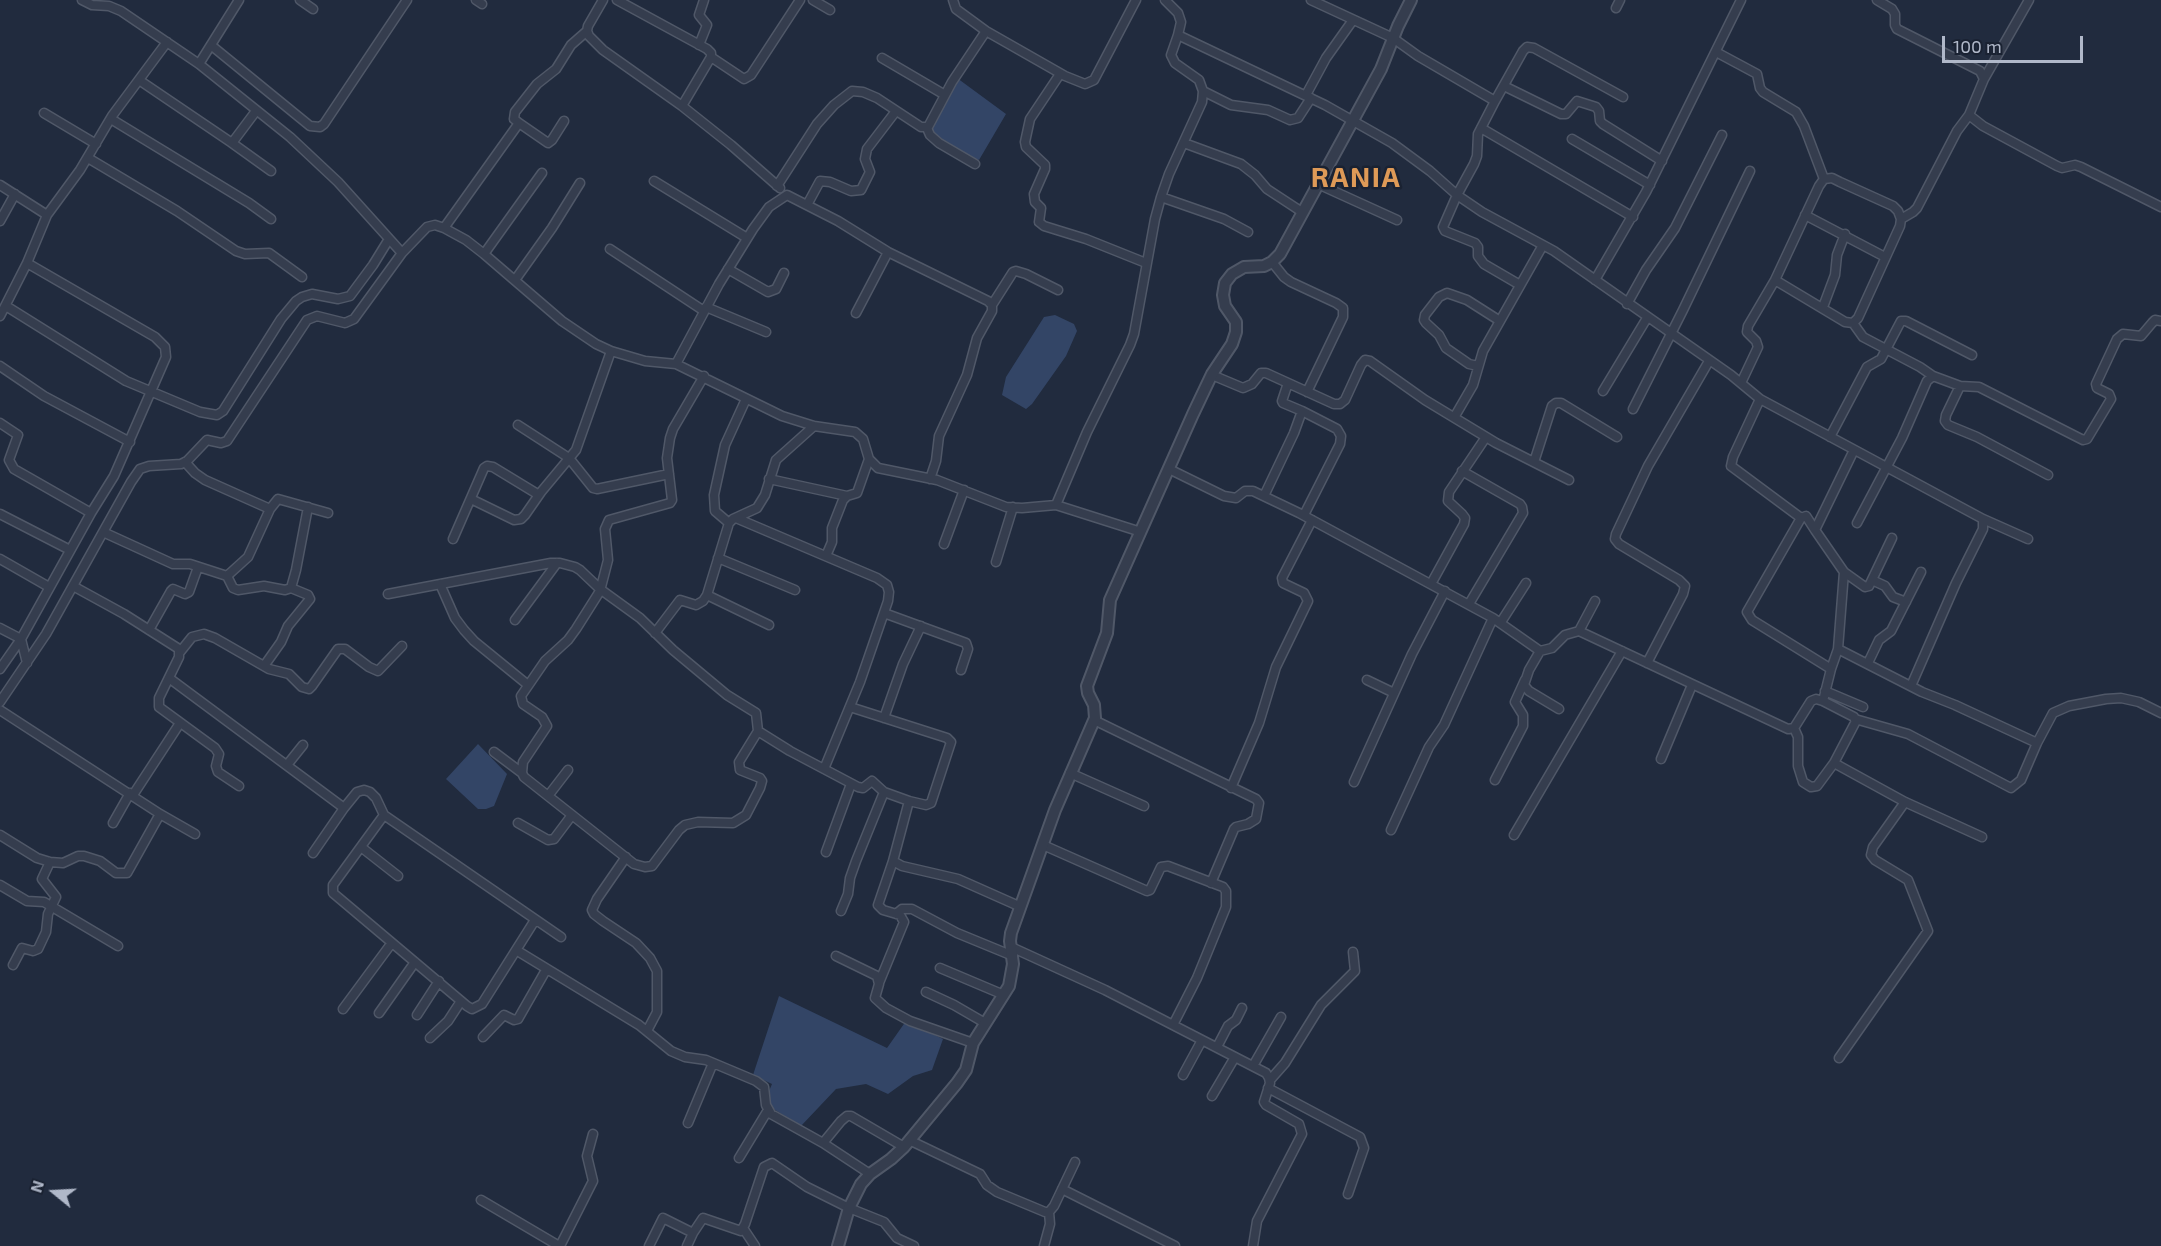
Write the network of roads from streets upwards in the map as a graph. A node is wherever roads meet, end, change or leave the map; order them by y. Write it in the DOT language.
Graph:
graph roads {
  1 [pos="82,0"];
  2 [pos="240,0"];
  3 [pos="300,0"];
  4 [pos="407,0"];
  5 [pos="603,0"];
  6 [pos="617,0"];
  7 [pos="704,0"];
  8 [pos="800,0"];
  9 [pos="813,0"];
  10 [pos="953,0"];
  11 [pos="1136,0"];
  12 [pos="1165,0"];
  13 [pos="1311,0"];
  14 [pos="1741,0"];
  15 [pos="1877,0"];
  16 [pos="2029,0"];
  17 [pos="1408,1"];
  18 [pos="93,3"];
  19 [pos="313,9"];
  20 [pos="830,10"];
  21 [pos="1353,20"];
  22 [pos="587,31"];
  23 [pos="986,31"];
  24 [pos="1178,35"];
  25 [pos="1388,36"];
  26 [pos="167,42"];
  27 [pos="699,45"];
  28 [pos="209,50"];
  29 [pos="1716,52"];
  30 [pos="711,57"];
  31 [pos="882,58"];
  32 [pos="200,64"];
  33 [pos="1060,74"];
  34 [pos="1984,79"];
  35 [pos="139,81"];
  36 [pos="1504,86"];
  37 [pos="1203,91"];
  38 [pos="945,95"];
  39 [pos="1308,97"];
  40 [pos="1623,97"];
  41 [pos="1495,101"];
  42 [pos="682,106"];
  43 [pos="256,111"];
  44 [pos="896,111"];
  45 [pos="44,113"];
  46 [pos="1969,115"];
  47 [pos="111,119"];
  48 [pos="1353,120"];
  49 [pos="564,121"];
  50 [pos="519,123"];
  51 [pos="927,128"];
  52 [pos="1481,128"];
  53 [pos="1722,135"];
  54 [pos="1572,139"];
  55 [pos="232,142"];
  56 [pos="1184,143"];
  57 [pos="96,144"];
  58 [pos="88,158"];
  59 [pos="1662,161"];
  60 [pos="975,164"];
  61 [pos="271,171"];
  62 [pos="1750,171"];
  63 [pos="542,173"];
  64 [pos="1824,179"];
  65 [pos="654,182"];
  66 [pos="580,183"];
  67 [pos="1318,184"];
  68 [pos="0,185"];
  69 [pos="1650,185"];
  70 [pos="777,186"];
  71 [pos="15,194"];
  72 [pos="787,195"];
  73 [pos="1457,195"];
  74 [pos="1161,197"];
  75 [pos="807,205"];
  76 [pos="2161,207"];
  77 [pos="1302,212"];
  78 [pos="1805,214"];
  79 [pos="47,215"];
  80 [pos="1633,217"];
  81 [pos="272,219"];
  82 [pos="1901,219"];
  83 [pos="1397,220"];
  84 [pos="0,221"];
  85 [pos="447,224"];
  86 [pos="1248,232"];
  87 [pos="1845,234"];
  88 [pos="747,237"];
  89 [pos="1543,245"];
  90 [pos="395,246"];
  91 [pos="610,249"];
  92 [pos="888,252"];
  93 [pos="484,254"];
  94 [pos="1885,256"];
  95 [pos="1272,262"];
  96 [pos="27,263"];
  97 [pos="1146,263"];
  98 [pos="728,269"];
  99 [pos="784,273"];
  100 [pos="302,277"];
  101 [pos="516,280"];
  102 [pos="1595,280"];
  103 [pos="1775,280"];
  104 [pos="1520,285"];
  105 [pos="1058,290"];
  106 [pos="1627,304"];
  107 [pos="992,305"];
  108 [pos="1823,307"];
  109 [pos="705,309"];
  110 [pos="2,311"];
  111 [pos="2161,311"];
  112 [pos="856,313"];
  113 [pos="1647,318"];
  114 [pos="1500,321"];
  115 [pos="2158,321"];
  116 [pos="1853,323"];
  117 [pos="766,332"];
  118 [pos="1671,334"];
  119 [pos="1886,350"];
  120 [pos="611,351"];
  121 [pos="1972,355"];
  122 [pos="1709,361"];
  123 [pos="676,364"];
  124 [pos="0,366"];
  125 [pos="1478,366"];
  126 [pos="1212,375"];
  127 [pos="704,376"];
  128 [pos="1933,376"];
  129 [pos="1288,383"];
  130 [pos="1741,383"];
  131 [pos="1960,386"];
  132 [pos="152,391"];
  133 [pos="1307,392"];
  134 [pos="1604,392"];
  135 [pos="746,399"];
  136 [pos="1760,399"];
  137 [pos="1633,409"];
  138 [pos="1302,411"];
  139 [pos="1455,416"];
  140 [pos="0,423"];
  141 [pos="518,425"];
  142 [pos="814,426"];
  143 [pos="1830,436"];
  144 [pos="1486,437"];
  145 [pos="1617,437"];
  146 [pos="130,442"];
  147 [pos="1854,450"];
  148 [pos="568,458"];
  149 [pos="869,459"];
  150 [pos="185,462"];
  151 [pos="1534,462"];
  152 [pos="1171,464"];
  153 [pos="1886,465"];
  154 [pos="1462,471"];
  155 [pos="669,474"];
  156 [pos="931,475"];
  157 [pos="2048,475"];
  158 [pos="769,479"];
  159 [pos="1569,480"];
  160 [pos="964,490"];
  161 [pos="1265,493"];
  162 [pos="539,495"];
  163 [pos="847,496"];
  164 [pos="471,499"];
  165 [pos="1056,505"];
  166 [pos="308,507"];
  167 [pos="1012,507"];
  168 [pos="270,509"];
  169 [pos="0,513"];
  170 [pos="91,513"];
  171 [pos="328,513"];
  172 [pos="1308,518"];
  173 [pos="1801,518"];
  174 [pos="1983,519"];
  175 [pos="733,520"];
  176 [pos="1857,523"];
  177 [pos="1132,530"];
  178 [pos="1815,530"];
  179 [pos="103,532"];
  180 [pos="1892,538"];
  181 [pos="453,539"];
  182 [pos="2028,539"];
  183 [pos="944,544"];
  184 [pos="69,550"];
  185 [pos="826,556"];
  186 [pos="718,558"];
  187 [pos="0,559"];
  188 [pos="996,562"];
  189 [pos="557,563"];
  190 [pos="198,567"];
  191 [pos="1844,572"];
  192 [pos="1921,572"];
  193 [pos="227,576"];
  194 [pos="1433,580"];
  195 [pos="1872,580"];
  196 [pos="1526,583"];
  197 [pos="440,584"];
  198 [pos="74,586"];
  199 [pos="49,587"];
  200 [pos="291,588"];
  201 [pos="600,589"];
  202 [pos="795,590"];
  203 [pos="1445,591"];
  204 [pos="388,594"];
  205 [pos="707,595"];
  206 [pos="1595,600"];
  207 [pos="1906,602"];
  208 [pos="1469,604"];
  209 [pos="884,613"];
  210 [pos="515,620"];
  211 [pos="1497,620"];
  212 [pos="770,625"];
  213 [pos="921,626"];
  214 [pos="1581,626"];
  215 [pos="0,628"];
  216 [pos="149,630"];
  217 [pos="655,633"];
  218 [pos="21,639"];
  219 [pos="402,646"];
  220 [pos="1838,649"];
  221 [pos="1540,651"];
  222 [pos="1622,651"];
  223 [pos="180,652"];
  224 [pos="1649,660"];
  225 [pos="27,663"];
  226 [pos="1868,663"];
  227 [pos="264,666"];
  228 [pos="0,669"];
  229 [pos="1831,669"];
  230 [pos="961,670"];
  231 [pos="169,678"];
  232 [pos="1367,680"];
  233 [pos="1525,680"];
  234 [pos="528,685"];
  235 [pos="1692,685"];
  236 [pos="1911,686"];
  237 [pos="1394,693"];
  238 [pos="1824,696"];
  239 [pos="0,702"];
  240 [pos="850,707"];
  241 [pos="1863,707"];
  242 [pos="1560,709"];
  243 [pos="0,710"];
  244 [pos="2161,713"];
  245 [pos="884,718"];
  246 [pos="1855,719"];
  247 [pos="1094,720"];
  248 [pos="180,723"];
  249 [pos="1794,728"];
  250 [pos="758,731"];
  251 [pos="2033,742"];
  252 [pos="303,745"];
  253 [pos="494,752"];
  254 [pos="1661,759"];
  255 [pos="1834,763"];
  256 [pos="287,765"];
  257 [pos="824,769"];
  258 [pos="568,770"];
  259 [pos="522,773"];
  260 [pos="1070,773"];
  261 [pos="1495,780"];
  262 [pos="1354,782"];
  263 [pos="851,784"];
  264 [pos="240,786"];
  265 [pos="1231,788"];
  266 [pos="884,792"];
  267 [pos="131,794"];
  268 [pos="548,796"];
  269 [pos="909,801"];
  270 [pos="1905,802"];
  271 [pos="1144,806"];
  272 [pos="344,808"];
  273 [pos="160,814"];
  274 [pos="384,815"];
  275 [pos="572,815"];
  276 [pos="113,823"];
  277 [pos="518,823"];
  278 [pos="1391,830"];
  279 [pos="195,834"];
  280 [pos="0,835"];
  281 [pos="1514,835"];
  282 [pos="1982,837"];
  283 [pos="1043,845"];
  284 [pos="361,847"];
  285 [pos="826,852"];
  286 [pos="313,853"];
  287 [pos="626,857"];
  288 [pos="893,861"];
  289 [pos="50,862"];
  290 [pos="398,876"];
  291 [pos="1211,883"];
  292 [pos="0,885"];
  293 [pos="1021,907"];
  294 [pos="52,908"];
  295 [pos="841,911"];
  296 [pos="896,914"];
  297 [pos="535,920"];
  298 [pos="561,937"];
  299 [pos="391,944"];
  300 [pos="118,946"];
  301 [pos="516,950"];
  302 [pos="1012,951"];
  303 [pos="1353,952"];
  304 [pos="836,956"];
  305 [pos="415,962"];
  306 [pos="13,964"];
  307 [pos="940,968"];
  308 [pos="546,969"];
  309 [pos="438,981"];
  310 [pos="879,984"];
  311 [pos="926,992"];
  312 [pos="1004,995"];
  313 [pos="461,1001"];
  314 [pos="1242,1008"];
  315 [pos="343,1009"];
  316 [pos="379,1013"];
  317 [pos="417,1015"];
  318 [pos="1281,1017"];
  319 [pos="985,1023"];
  320 [pos="1173,1025"];
  321 [pos="647,1031"];
  322 [pos="483,1037"];
  323 [pos="430,1038"];
  324 [pos="1202,1040"];
  325 [pos="973,1043"];
  326 [pos="1217,1047"];
  327 [pos="1235,1057"];
  328 [pos="1839,1058"];
  329 [pos="713,1063"];
  330 [pos="1253,1066"];
  331 [pos="1183,1075"];
  332 [pos="1269,1084"];
  333 [pos="1212,1096"];
  334 [pos="768,1110"];
  335 [pos="688,1123"];
  336 [pos="593,1134"];
  337 [pos="823,1143"];
  338 [pos="906,1144"];
  339 [pos="739,1158"];
  340 [pos="1075,1162"];
  341 [pos="870,1174"];
  342 [pos="1062,1189"];
  343 [pos="1348,1194"];
  344 [pos="481,1200"];
  345 [pos="849,1208"];
  346 [pos="1048,1212"];
  347 [pos="743,1228"];
  348 [pos="693,1233"];
  349 [pos="908,1245"];
  350 [pos="559,1246"];
  351 [pos="649,1246"];
  352 [pos="687,1246"];
  353 [pos="755,1246"];
  354 [pos="838,1246"];
  355 [pos="1044,1246"];
  356 [pos="1175,1246"];
  357 [pos="1253,1246"];
  1 -- 18 [label="street"];
  2 -- 28 [label="street"];
  3 -- 19 [label="street"];
  4 -- 28 [label="street"];
  5 -- 22 [label="street"];
  6 -- 27 [label="street"];
  7 -- 27 [label="street"];
  8 -- 30 [label="street"];
  9 -- 20 [label="street"];
  10 -- 23 [label="street"];
  11 -- 33 [label="street"];
  12 -- 24 [label="street"];
  13 -- 21 [label="street"];
  14 -- 29 [label="street"];
  15 -- 34 [label="street"];
  16 -- 34 [label="street"];
  17 -- 25 [label="street"];
  18 -- 26 [label="street"];
  21 -- 25 [label="street"];
  21 -- 39 [label="street"];
  22 -- 42 [label="street"];
  22 -- 50 [label="street"];
  23 -- 33 [label="street"];
  23 -- 38 [label="street"];
  24 -- 37 [label="street"];
  24 -- 39 [label="street"];
  25 -- 41 [label="street"];
  25 -- 48 [label="street"];
  26 -- 32 [label="street"];
  26 -- 35 [label="street"];
  27 -- 30 [label="street"];
  28 -- 32 [label="street"];
  29 -- 59 [label="street"];
  29 -- 64 [label="street"];
  30 -- 42 [label="street"];
  31 -- 38 [label="street"];
  32 -- 43 [label="street"];
  33 -- 97 [label="street"];
  34 -- 46 [label="street"];
  35 -- 47 [label="street"];
  35 -- 55 [label="street"];
  36 -- 40 [label="street"];
  36 -- 41 [label="street"];
  36 -- 59 [label="street"];
  37 -- 39 [label="street"];
  37 -- 56 [label="street"];
  38 -- 51 [label="street"];
  39 -- 48 [label="street"];
  41 -- 52 [label="street"];
  42 -- 70 [label="street"];
  43 -- 55 [label="street"];
  43 -- 90 [label="street"];
  44 -- 51 [label="street"];
  44 -- 70 [label="street"];
  44 -- 75 [label="street"];
  45 -- 57 [label="street"];
  46 -- 76 [label="street"];
  46 -- 82 [label="street"];
  47 -- 57 [label="street"];
  47 -- 81 [label="street"];
  48 -- 67 [label="street"];
  48 -- 73 [label="street"];
  49 -- 50 [label="street"];
  50 -- 85 [label="street"];
  51 -- 60 [label="street"];
  52 -- 73 [label="street"];
  52 -- 80 [label="street"];
  53 -- 106 [label="street"];
  54 -- 69 [label="street"];
  55 -- 61 [label="street"];
  56 -- 74 [label="street"];
  56 -- 77 [label="street"];
  57 -- 58 [label="street"];
  58 -- 79 [label="street"];
  58 -- 100 [label="street"];
  59 -- 69 [label="street"];
  62 -- 118 [label="street"];
  63 -- 93 [label="street"];
  64 -- 78 [label="street"];
  64 -- 82 [label="street"];
  65 -- 88 [label="street"];
  66 -- 101 [label="street"];
  67 -- 77 [label="street"];
  67 -- 83 [label="street"];
  68 -- 71 [label="street"];
  69 -- 80 [label="street"];
  70 -- 72 [label="street"];
  71 -- 79 [label="street"];
  71 -- 84 [label="street"];
  72 -- 75 [label="street"];
  72 -- 88 [label="street"];
  73 -- 89 [label="street"];
  73 -- 104 [label="street"];
  74 -- 86 [label="street"];
  74 -- 97 [label="street"];
  75 -- 92 [label="street"];
  77 -- 95 [label="street"];
  78 -- 87 [label="street"];
  78 -- 103 [label="street"];
  79 -- 96 [label="street"];
  80 -- 102 [label="street"];
  82 -- 94 [label="street"];
  85 -- 90 [label="street"];
  85 -- 93 [label="street"];
  87 -- 94 [label="street"];
  87 -- 108 [label="street"];
  88 -- 98 [label="street"];
  89 -- 102 [label="street"];
  89 -- 104 [label="street"];
  90 -- 132 [label="street"];
  90 -- 150 [label="street"];
  91 -- 109 [label="street"];
  92 -- 107 [label="street"];
  92 -- 112 [label="street"];
  93 -- 101 [label="street"];
  94 -- 116 [label="street"];
  95 -- 126 [label="street"];
  95 -- 133 [label="street"];
  96 -- 110 [label="street"];
  96 -- 132 [label="street"];
  97 -- 165 [label="street"];
  98 -- 99 [label="street"];
  98 -- 109 [label="street"];
  101 -- 120 [label="street"];
  102 -- 106 [label="street"];
  103 -- 108 [label="street"];
  103 -- 130 [label="street"];
  104 -- 114 [label="street"];
  105 -- 107 [label="street"];
  106 -- 113 [label="street"];
  107 -- 156 [label="street"];
  108 -- 116 [label="street"];
  109 -- 117 [label="street"];
  109 -- 123 [label="street"];
  110 -- 132 [label="street"];
  111 -- 115 [label="street"];
  113 -- 118 [label="street"];
  113 -- 134 [label="street"];
  114 -- 125 [label="street"];
  114 -- 125 [label="street"];
  115 -- 131 [label="street"];
  116 -- 119 [label="street"];
  118 -- 122 [label="street"];
  118 -- 137 [label="street"];
  119 -- 121 [label="street"];
  119 -- 128 [label="street"];
  119 -- 143 [label="street"];
  120 -- 123 [label="street"];
  120 -- 148 [label="street"];
  122 -- 130 [label="street"];
  122 -- 224 [label="street"];
  123 -- 127 [label="street"];
  124 -- 146 [label="street"];
  125 -- 139 [label="street"];
  126 -- 129 [label="street"];
  126 -- 152 [label="street"];
  127 -- 135 [label="street"];
  127 -- 155 [label="street"];
  128 -- 131 [label="street"];
  128 -- 153 [label="street"];
  129 -- 133 [label="street"];
  129 -- 138 [label="street"];
  130 -- 136 [label="street"];
  131 -- 157 [label="street"];
  132 -- 146 [label="street"];
  133 -- 139 [label="street"];
  135 -- 142 [label="street"];
  135 -- 175 [label="street"];
  136 -- 143 [label="street"];
  136 -- 173 [label="street"];
  138 -- 161 [label="street"];
  138 -- 172 [label="street"];
  139 -- 144 [label="street"];
  140 -- 170 [label="street"];
  141 -- 148 [label="street"];
  142 -- 149 [label="street"];
  142 -- 158 [label="street"];
  143 -- 147 [label="street"];
  144 -- 151 [label="street"];
  144 -- 154 [label="street"];
  145 -- 151 [label="street"];
  146 -- 170 [label="street"];
  147 -- 153 [label="street"];
  147 -- 178 [label="street"];
  148 -- 155 [label="street"];
  148 -- 162 [label="street"];
  149 -- 156 [label="street"];
  149 -- 163 [label="street"];
  150 -- 168 [label="street"];
  150 -- 179 [label="street"];
  151 -- 159 [label="street"];
  152 -- 161 [label="street"];
  152 -- 177 [label="street"];
  153 -- 174 [label="street"];
  153 -- 176 [label="street"];
  154 -- 194 [label="street"];
  154 -- 208 [label="street"];
  155 -- 201 [label="street"];
  156 -- 160 [label="street"];
  158 -- 163 [label="street"];
  158 -- 175 [label="street"];
  160 -- 167 [label="street"];
  160 -- 183 [label="street"];
  161 -- 172 [label="street"];
  162 -- 164 [label="street"];
  162 -- 164 [label="street"];
  163 -- 185 [label="street"];
  164 -- 181 [label="street"];
  165 -- 167 [label="street"];
  165 -- 177 [label="street"];
  166 -- 168 [label="street"];
  166 -- 171 [label="street"];
  166 -- 200 [label="street"];
  167 -- 188 [label="street"];
  168 -- 193 [label="street"];
  169 -- 184 [label="street"];
  170 -- 184 [label="street"];
  172 -- 194 [label="street"];
  172 -- 265 [label="street"];
  173 -- 178 [label="street"];
  173 -- 229 [label="street"];
  174 -- 182 [label="street"];
  174 -- 236 [label="street"];
  175 -- 185 [label="street"];
  175 -- 186 [label="street"];
  177 -- 247 [label="street"];
  178 -- 191 [label="street"];
  179 -- 190 [label="street"];
  179 -- 198 [label="street"];
  180 -- 195 [label="street"];
  184 -- 199 [label="street"];
  185 -- 209 [label="street"];
  186 -- 202 [label="street"];
  186 -- 205 [label="street"];
  187 -- 199 [label="street"];
  189 -- 197 [label="street"];
  189 -- 201 [label="street"];
  189 -- 210 [label="street"];
  190 -- 193 [label="street"];
  190 -- 216 [label="street"];
  191 -- 195 [label="street"];
  191 -- 220 [label="street"];
  192 -- 207 [label="street"];
  193 -- 200 [label="street"];
  194 -- 203 [label="street"];
  195 -- 207 [label="street"];
  196 -- 211 [label="street"];
  197 -- 204 [label="street"];
  197 -- 234 [label="street"];
  198 -- 216 [label="street"];
  198 -- 225 [label="street"];
  199 -- 218 [label="street"];
  200 -- 227 [label="street"];
  201 -- 217 [label="street"];
  201 -- 234 [label="street"];
  203 -- 208 [label="street"];
  203 -- 237 [label="street"];
  205 -- 212 [label="street"];
  205 -- 217 [label="street"];
  206 -- 214 [label="street"];
  207 -- 226 [label="street"];
  208 -- 211 [label="street"];
  209 -- 213 [label="street"];
  209 -- 240 [label="street"];
  211 -- 221 [label="street"];
  211 -- 278 [label="street"];
  213 -- 230 [label="street"];
  213 -- 245 [label="street"];
  214 -- 221 [label="street"];
  214 -- 222 [label="street"];
  215 -- 218 [label="street"];
  216 -- 223 [label="street"];
  217 -- 250 [label="street"];
  218 -- 225 [label="street"];
  218 -- 228 [label="street"];
  219 -- 227 [label="street"];
  220 -- 226 [label="street"];
  220 -- 229 [label="street"];
  221 -- 233 [label="street"];
  222 -- 224 [label="street"];
  222 -- 281 [label="street"];
  223 -- 227 [label="street"];
  223 -- 231 [label="street"];
  224 -- 235 [label="street"];
  225 -- 239 [label="street"];
  226 -- 236 [label="street"];
  229 -- 238 [label="street"];
  231 -- 248 [label="street"];
  231 -- 256 [label="street"];
  232 -- 237 [label="street"];
  233 -- 242 [label="street"];
  233 -- 261 [label="street"];
  234 -- 259 [label="street"];
  235 -- 249 [label="street"];
  235 -- 254 [label="street"];
  236 -- 251 [label="street"];
  237 -- 262 [label="street"];
  238 -- 241 [label="street"];
  238 -- 246 [label="street"];
  238 -- 249 [label="street"];
  240 -- 245 [label="street"];
  240 -- 257 [label="street"];
  243 -- 267 [label="street"];
  244 -- 251 [label="street"];
  245 -- 269 [label="street"];
  246 -- 251 [label="street"];
  246 -- 255 [label="street"];
  247 -- 260 [label="street"];
  247 -- 265 [label="street"];
  248 -- 264 [label="street"];
  248 -- 267 [label="street"];
  249 -- 255 [label="street"];
  250 -- 257 [label="street"];
  250 -- 287 [label="street"];
  252 -- 256 [label="street"];
  253 -- 259 [label="street"];
  255 -- 270 [label="street"];
  256 -- 272 [label="street"];
  257 -- 263 [label="street"];
  258 -- 268 [label="street"];
  259 -- 268 [label="street"];
  260 -- 271 [label="street"];
  260 -- 283 [label="street"];
  263 -- 266 [label="street"];
  263 -- 285 [label="street"];
  265 -- 291 [label="street"];
  266 -- 269 [label="street"];
  266 -- 295 [label="street"];
  267 -- 273 [label="street"];
  267 -- 276 [label="street"];
  268 -- 275 [label="street"];
  269 -- 288 [label="street"];
  270 -- 282 [label="street"];
  270 -- 328 [label="street"];
  272 -- 274 [label="street"];
  272 -- 286 [label="street"];
  273 -- 279 [label="street"];
  273 -- 289 [label="street"];
  274 -- 284 [label="street"];
  274 -- 297 [label="street"];
  275 -- 277 [label="street"];
  275 -- 287 [label="street"];
  280 -- 289 [label="street"];
  283 -- 291 [label="street"];
  283 -- 293 [label="street"];
  284 -- 290 [label="street"];
  284 -- 299 [label="street"];
  287 -- 321 [label="street"];
  288 -- 293 [label="street"];
  288 -- 296 [label="street"];
  289 -- 294 [label="street"];
  291 -- 320 [label="street"];
  292 -- 294 [label="street"];
  293 -- 302 [label="street"];
  294 -- 300 [label="street"];
  294 -- 306 [label="street"];
  296 -- 302 [label="street"];
  296 -- 310 [label="street"];
  297 -- 298 [label="street"];
  297 -- 301 [label="street"];
  299 -- 305 [label="street"];
  299 -- 315 [label="street"];
  301 -- 308 [label="street"];
  301 -- 313 [label="street"];
  302 -- 312 [label="street"];
  302 -- 320 [label="street"];
  303 -- 332 [label="street"];
  304 -- 310 [label="street"];
  305 -- 309 [label="street"];
  305 -- 316 [label="street"];
  307 -- 312 [label="street"];
  308 -- 321 [label="street"];
  308 -- 322 [label="street"];
  309 -- 313 [label="street"];
  309 -- 317 [label="street"];
  310 -- 325 [label="street"];
  311 -- 319 [label="street"];
  312 -- 319 [label="street"];
  313 -- 323 [label="street"];
  314 -- 326 [label="street"];
  318 -- 330 [label="street"];
  319 -- 325 [label="street"];
  320 -- 324 [label="street"];
  321 -- 329 [label="street"];
  324 -- 326 [label="street"];
  324 -- 331 [label="street"];
  325 -- 338 [label="street"];
  326 -- 327 [label="street"];
  327 -- 330 [label="street"];
  327 -- 333 [label="street"];
  329 -- 334 [label="street"];
  329 -- 335 [label="street"];
  330 -- 332 [label="street"];
  332 -- 343 [label="street"];
  332 -- 357 [label="street"];
  334 -- 337 [label="street"];
  334 -- 339 [label="street"];
  336 -- 350 [label="street"];
  337 -- 338 [label="street"];
  337 -- 341 [label="street"];
  338 -- 341 [label="street"];
  338 -- 346 [label="street"];
  340 -- 342 [label="street"];
  341 -- 345 [label="street"];
  342 -- 346 [label="street"];
  342 -- 356 [label="street"];
  344 -- 350 [label="street"];
  345 -- 347 [label="street"];
  345 -- 349 [label="street"];
  345 -- 354 [label="street"];
  346 -- 355 [label="street"];
  347 -- 348 [label="street"];
  347 -- 353 [label="street"];
  348 -- 351 [label="street"];
  348 -- 352 [label="street"];
}
